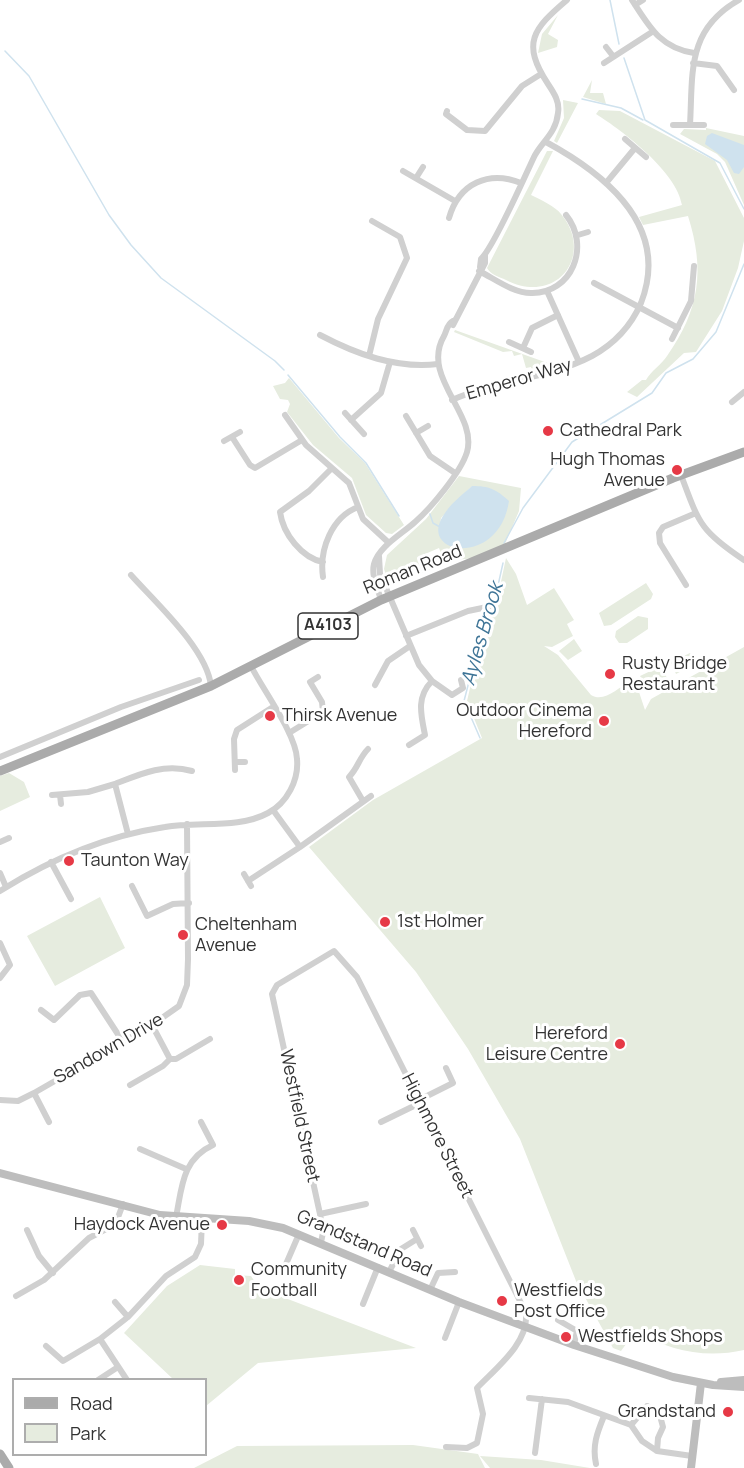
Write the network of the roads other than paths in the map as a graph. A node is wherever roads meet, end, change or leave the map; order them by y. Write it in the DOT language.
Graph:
graph roads {
  1 [pos="567,0"];
  2 [pos="643,0"];
  3 [pos="742,1"];
  4 [pos="633,3"];
  5 [pos="652,32"];
  6 [pos="606,47"];
  7 [pos="694,53"];
  8 [pos="613,56"];
  9 [pos="604,63"];
  10 [pos="693,63"];
  11 [pos="542,74"];
  12 [pos="734,90"];
  13 [pos="447,111"];
  14 [pos="673,124"];
  15 [pos="690,125"];
  16 [pos="704,125"];
  17 [pos="625,139"];
  18 [pos="546,142"];
  19 [pos="635,148"];
  20 [pos="646,158"];
  21 [pos="423,167"];
  22 [pos="403,171"];
  23 [pos="416,178"];
  24 [pos="521,183"];
  25 [pos="606,183"];
  26 [pos="455,201"];
  27 [pos="566,215"];
  28 [pos="449,218"];
  29 [pos="372,221"];
  30 [pos="588,232"];
  31 [pos="578,235"];
  32 [pos="694,266"];
  33 [pos="480,269"];
  34 [pos="594,283"];
  35 [pos="547,291"];
  36 [pos="638,308"];
  37 [pos="558,315"];
  38 [pos="678,328"];
  39 [pos="320,335"];
  40 [pos="672,339"];
  41 [pos="510,342"];
  42 [pos="523,348"];
  43 [pos="531,351"];
  44 [pos="369,356"];
  45 [pos="390,362"];
  46 [pos="579,362"];
  47 [pos="438,364"];
  48 [pos="744,392"];
  49 [pos="453,400"];
  50 [pos="732,402"];
  51 [pos="345,413"];
  52 [pos="285,415"];
  53 [pos="406,416"];
  54 [pos="351,420"];
  55 [pos="428,426"];
  56 [pos="240,432"];
  57 [pos="416,433"];
  58 [pos="363,434"];
  59 [pos="232,437"];
  60 [pos="302,440"];
  61 [pos="224,441"];
  62 [pos="743,454"];
  63 [pos="331,469"];
  64 [pos="455,473"];
  65 [pos="681,475"];
  66 [pos="358,507"];
  67 [pos="696,513"];
  68 [pos="389,543"];
  69 [pos="743,557"];
  70 [pos="323,562"];
  71 [pos="130,575"];
  72 [pos="323,577"];
  73 [pos="686,585"];
  74 [pos="386,598"];
  75 [pos="492,606"];
  76 [pos="406,636"];
  77 [pos="410,646"];
  78 [pos="251,666"];
  79 [pos="318,676"];
  80 [pos="199,680"];
  81 [pos="461,680"];
  82 [pos="432,681"];
  83 [pos="375,685"];
  84 [pos="211,686"];
  85 [pos="273,707"];
  86 [pos="109,712"];
  87 [pos="114,726"];
  88 [pos="289,733"];
  89 [pos="410,745"];
  90 [pos="368,749"];
  91 [pos="0,757"];
  92 [pos="245,762"];
  93 [pos="0,771"];
  94 [pos="192,771"];
  95 [pos="114,784"];
  96 [pos="52,795"];
  97 [pos="60,795"];
  98 [pos="371,796"];
  99 [pos="363,801"];
  100 [pos="61,804"];
  101 [pos="273,810"];
  102 [pos="187,824"];
  103 [pos="128,834"];
  104 [pos="9,838"];
  105 [pos="0,842"];
  106 [pos="300,848"];
  107 [pos="51,862"];
  108 [pos="0,873"];
  109 [pos="248,880"];
  110 [pos="132,886"];
  111 [pos="3,889"];
  112 [pos="71,899"];
  113 [pos="189,903"];
  114 [pos="0,942"];
  115 [pos="334,951"];
  116 [pos="0,978"];
  117 [pos="41,1010"];
  118 [pos="152,1025"];
  119 [pos="210,1039"];
  120 [pos="123,1042"];
  121 [pos="170,1059"];
  122 [pos="446,1068"];
  123 [pos="130,1085"];
  124 [pos="34,1093"];
  125 [pos="0,1100"];
  126 [pos="419,1101"];
  127 [pos="49,1122"];
  128 [pos="201,1122"];
  129 [pos="381,1122"];
  130 [pos="140,1149"];
  131 [pos="186,1169"];
  132 [pos="0,1173"];
  133 [pos="123,1204"];
  134 [pos="366,1204"];
  135 [pos="320,1214"];
  136 [pos="176,1218"];
  137 [pos="202,1220"];
  138 [pos="27,1230"];
  139 [pos="413,1230"];
  140 [pos="299,1234"];
  141 [pos="417,1239"];
  142 [pos="321,1243"];
  143 [pos="421,1246"];
  144 [pos="378,1267"];
  145 [pos="283,1270"];
  146 [pos="389,1272"];
  147 [pos="455,1272"];
  148 [pos="53,1273"];
  149 [pos="430,1290"];
  150 [pos="16,1296"];
  151 [pos="115,1302"];
  152 [pos="459,1302"];
  153 [pos="363,1304"];
  154 [pos="128,1317"];
  155 [pos="558,1320"];
  156 [pos="525,1327"];
  157 [pos="445,1338"];
  158 [pos="100,1339"];
  159 [pos="46,1346"];
  160 [pos="574,1346"];
  161 [pos="118,1367"];
  162 [pos="101,1378"];
  163 [pos="126,1378"];
  164 [pos="744,1380"];
  165 [pos="703,1383"];
  166 [pos="744,1387"];
  167 [pos="530,1398"];
  168 [pos="542,1399"];
  169 [pos="604,1416"];
  170 [pos="631,1425"];
  171 [pos="446,1447"];
  172 [pos="657,1450"];
  173 [pos="535,1453"];
  174 [pos="0,1454"];
  175 [pos="692,1456"];
  176 [pos="596,1464"];
  177 [pos="9,1468"];
  178 [pos="691,1468"];
  1 -- 11 [label="street"];
  2 -- 4 [label="street"];
  3 -- 7 [label="street"];
  4 -- 5 [label="street"];
  5 -- 7 [label="street"];
  5 -- 8 [label="street"];
  6 -- 8 [label="street"];
  7 -- 10 [label="street"];
  8 -- 9 [label="street"];
  10 -- 12 [label="street"];
  10 -- 15 [label="street"];
  11 -- 13 [label="street"];
  11 -- 18 [label="street"];
  14 -- 15 [label="street"];
  15 -- 16 [label="street"];
  17 -- 19 [label="street"];
  18 -- 24 [label="street"];
  18 -- 25 [label="street, Emperor Way"];
  19 -- 20 [label="street"];
  19 -- 25 [label="street"];
  21 -- 23 [label="street"];
  22 -- 23 [label="street"];
  23 -- 26 [label="street"];
  24 -- 26 [label="street"];
  24 -- 33 [label="street"];
  25 -- 36 [label="street, Emperor Way"];
  26 -- 28 [label="street"];
  27 -- 31 [label="street"];
  29 -- 44 [label="street"];
  30 -- 31 [label="street"];
  31 -- 35 [label="street"];
  32 -- 38 [label="street"];
  33 -- 35 [label="street"];
  33 -- 47 [label="street"];
  34 -- 36 [label="street"];
  35 -- 37 [label="street"];
  36 -- 38 [label="street"];
  36 -- 46 [label="street, Emperor Way"];
  37 -- 42 [label="street"];
  37 -- 46 [label="street"];
  38 -- 40 [label="street"];
  39 -- 44 [label="street"];
  41 -- 42 [label="street"];
  42 -- 43 [label="street"];
  44 -- 45 [label="street"];
  45 -- 47 [label="street"];
  45 -- 54 [label="street"];
  46 -- 49 [label="street, Emperor Way"];
  47 -- 49 [label="street"];
  48 -- 50 [label="street"];
  49 -- 64 [label="street"];
  51 -- 54 [label="street"];
  52 -- 60 [label="street"];
  53 -- 57 [label="street"];
  54 -- 58 [label="street"];
  55 -- 57 [label="street"];
  56 -- 59 [label="street"];
  57 -- 64 [label="street"];
  59 -- 60 [label="street"];
  59 -- 61 [label="street"];
  60 -- 63 [label="street"];
  62 -- 65 [label="main road, Roman Road / A4103"];
  63 -- 66 [label="street"];
  63 -- 70 [label="street"];
  64 -- 68 [label="street"];
  65 -- 67 [label="street"];
  65 -- 74 [label="main road, Roman Road / A4103"];
  66 -- 68 [label="street"];
  66 -- 70 [label="street"];
  67 -- 69 [label="street"];
  67 -- 73 [label="street"];
  68 -- 74 [label="street"];
  70 -- 72 [label="street"];
  71 -- 84 [label="street"];
  74 -- 76 [label="street"];
  74 -- 78 [label="main road, Roman Road / A4103"];
  75 -- 76 [label="street"];
  76 -- 77 [label="street"];
  77 -- 82 [label="street"];
  77 -- 83 [label="street"];
  78 -- 84 [label="main road, Roman Road / A4103"];
  78 -- 85 [label="street"];
  79 -- 88 [label="street"];
  80 -- 86 [label="street"];
  81 -- 82 [label="street"];
  82 -- 89 [label="street"];
  84 -- 87 [label="main road, Roman Road / A4103"];
  85 -- 88 [label="street"];
  85 -- 92 [label="street"];
  86 -- 87 [label="street"];
  86 -- 91 [label="street"];
  87 -- 93 [label="main road, Roman Road / A4103"];
  88 -- 101 [label="street"];
  90 -- 99 [label="street"];
  94 -- 95 [label="street"];
  95 -- 97 [label="street"];
  95 -- 103 [label="street"];
  96 -- 97 [label="street"];
  97 -- 100 [label="street"];
  98 -- 99 [label="street"];
  99 -- 106 [label="street"];
  101 -- 102 [label="street"];
  101 -- 106 [label="street"];
  102 -- 103 [label="street"];
  102 -- 113 [label="street, Sandown Drive"];
  103 -- 107 [label="street"];
  104 -- 105 [label="street"];
  106 -- 109 [label="street"];
  107 -- 111 [label="street"];
  107 -- 112 [label="street"];
  108 -- 111 [label="street"];
  110 -- 113 [label="street"];
  113 -- 118 [label="street, Sandown Drive"];
  114 -- 116 [label="street"];
  115 -- 126 [label="street, Highmore Street"];
  115 -- 135 [label="street, Westfield Street"];
  117 -- 120 [label="street"];
  118 -- 120 [label="street, Sandown Drive"];
  118 -- 121 [label="street"];
  119 -- 121 [label="street"];
  120 -- 124 [label="street, Sandown Drive"];
  121 -- 123 [label="street"];
  122 -- 126 [label="street"];
  124 -- 125 [label="street, Sandown Drive"];
  124 -- 127 [label="street"];
  126 -- 129 [label="street"];
  126 -- 156 [label="street, Highmore Street"];
  128 -- 131 [label="street"];
  130 -- 131 [label="street"];
  131 -- 136 [label="street"];
  132 -- 133 [label="street, Grandstand Road"];
  133 -- 136 [label="street, Grandstand Road"];
  133 -- 148 [label="street"];
  134 -- 135 [label="street"];
  135 -- 142 [label="street, Westfield Street"];
  136 -- 137 [label="street, Grandstand Road"];
  137 -- 140 [label="street, Grandstand Road"];
  137 -- 154 [label="street"];
  138 -- 148 [label="street"];
  139 -- 141 [label="street"];
  140 -- 142 [label="street, Grandstand Road"];
  140 -- 145 [label="street"];
  141 -- 143 [label="street"];
  141 -- 146 [label="street"];
  142 -- 144 [label="street, Grandstand Road"];
  144 -- 146 [label="street, Grandstand Road"];
  144 -- 153 [label="street"];
  146 -- 149 [label="street, Grandstand Road"];
  147 -- 149 [label="street"];
  148 -- 150 [label="street"];
  149 -- 152 [label="street, Grandstand Road"];
  151 -- 154 [label="street"];
  152 -- 156 [label="street, Grandstand Road"];
  152 -- 157 [label="street"];
  154 -- 158 [label="street"];
  155 -- 160 [label="street"];
  156 -- 160 [label="street, Grandstand Road"];
  156 -- 171 [label="street"];
  158 -- 159 [label="street"];
  158 -- 161 [label="street"];
  160 -- 165 [label="street, Grandstand Road"];
  161 -- 162 [label="street"];
  161 -- 163 [label="street"];
  164 -- 165 [label="street, Grandstand Road"];
  165 -- 166 [label="street, Grandstand Road"];
  165 -- 175 [label="street"];
  167 -- 168 [label="street"];
  168 -- 169 [label="street"];
  168 -- 173 [label="street"];
  169 -- 170 [label="street"];
  169 -- 176 [label="street"];
  170 -- 172 [label="street"];
  170 -- 172 [label="street"];
  172 -- 175 [label="street"];
  174 -- 177 [label="main road"];
  175 -- 178 [label="street"];
}
